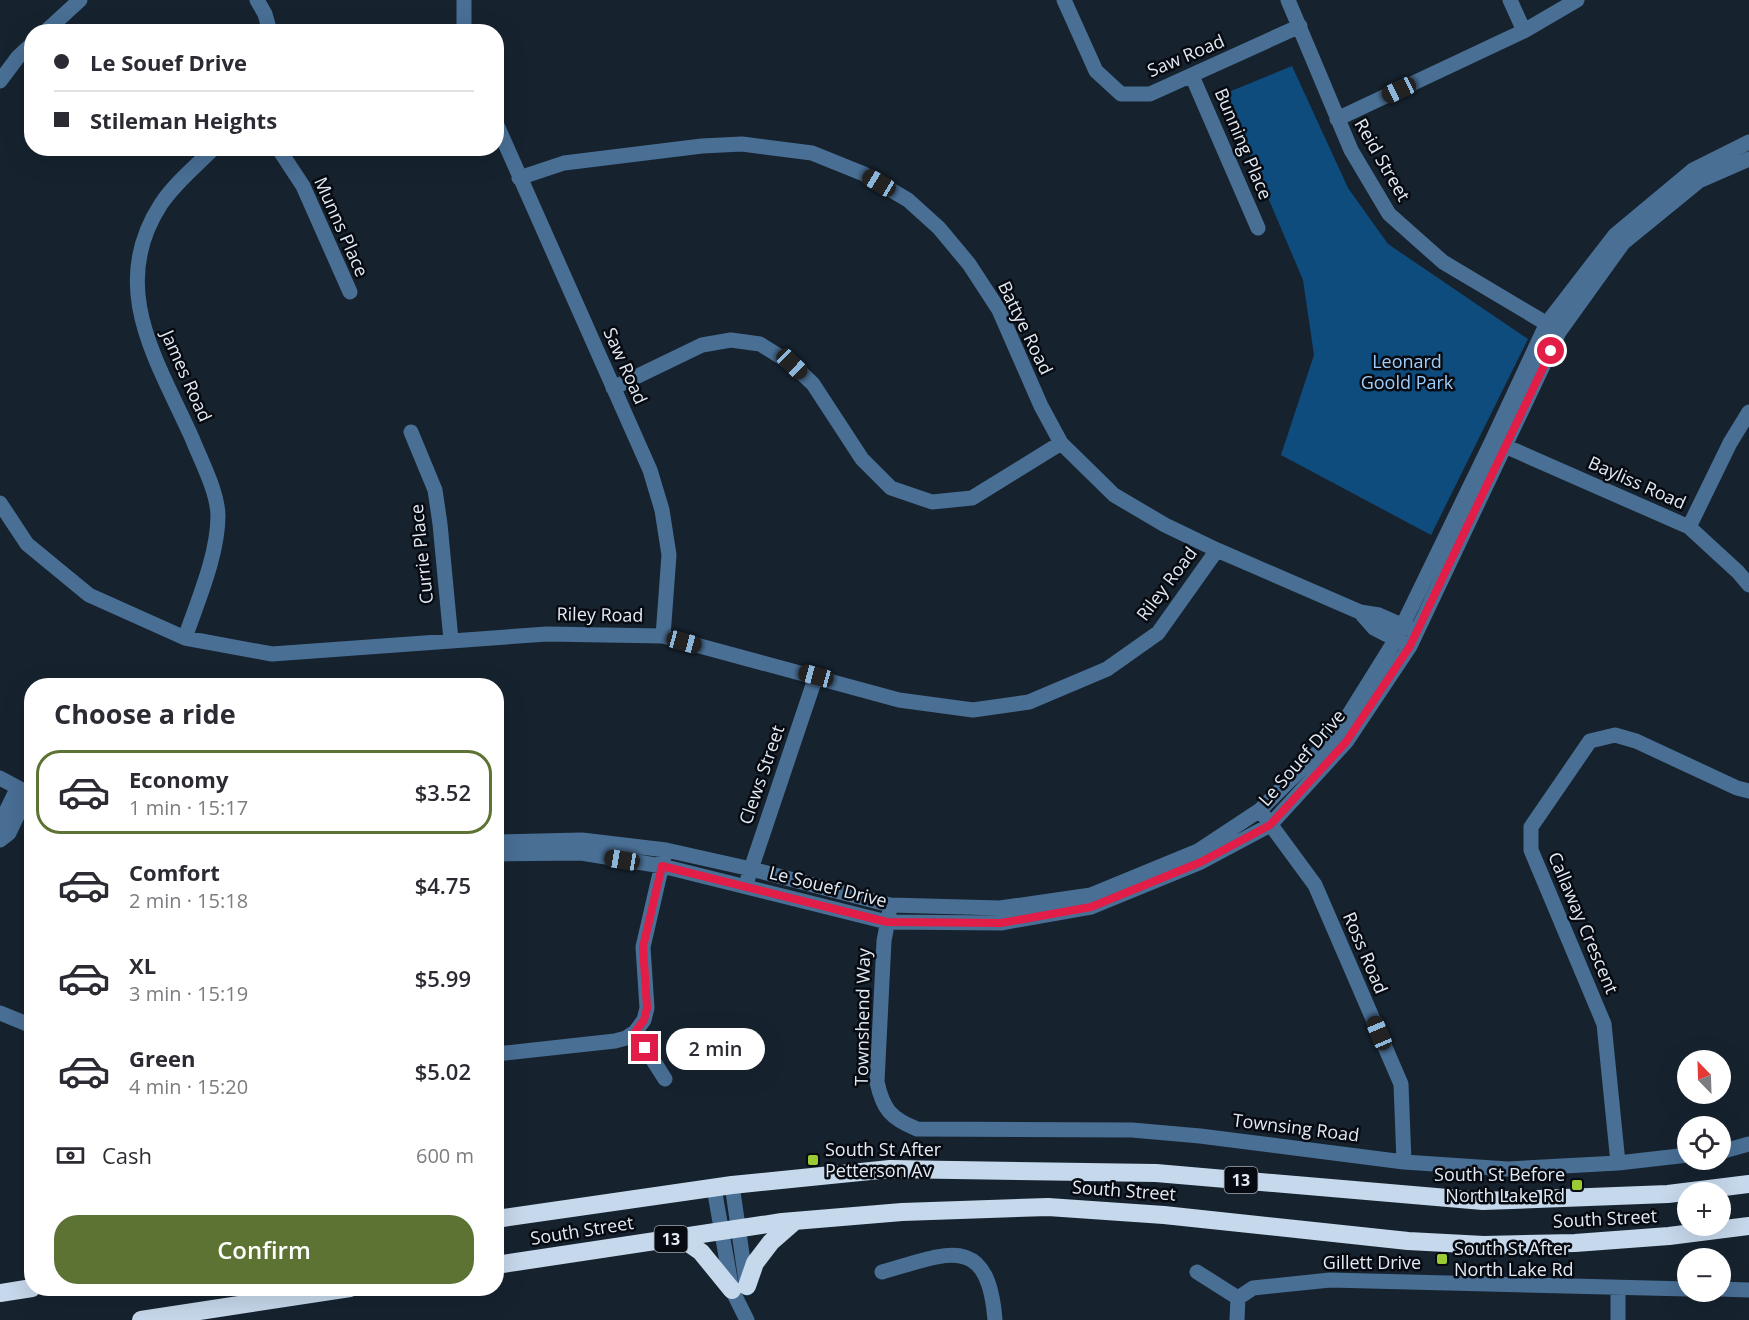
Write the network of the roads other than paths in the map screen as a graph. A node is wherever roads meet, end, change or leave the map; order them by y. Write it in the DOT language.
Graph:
graph roads {
  1 [pos="80,0"];
  2 [pos="257,0"];
  3 [pos="464,0"];
  4 [pos="1064,0"];
  5 [pos="1288,0"];
  6 [pos="1510,0"];
  7 [pos="1577,0"];
  8 [pos="54,24"];
  9 [pos="268,24"];
  10 [pos="464,24"];
  11 [pos="1300,26"];
  12 [pos="1524,32"];
  13 [pos="24,51"];
  14 [pos="1192,76"];
  15 [pos="0,81"];
  16 [pos="1337,119"];
  17 [pos="504,142"];
  18 [pos="1749,142"];
  19 [pos="206,156"];
  20 [pos="283,156"];
  21 [pos="1749,159"];
  22 [pos="519,178"];
  23 [pos="1258,228"];
  24 [pos="350,292"];
  25 [pos="1553,327"];
  26 [pos="613,388"];
  27 [pos="1749,412"];
  28 [pos="411,432"];
  29 [pos="1061,443"];
  30 [pos="1499,444"];
  31 [pos="0,503"];
  32 [pos="1689,528"];
  33 [pos="1217,550"];
  34 [pos="1749,585"];
  35 [pos="1360,612"];
  36 [pos="1410,634"];
  37 [pos="663,636"];
  38 [pos="185,638"];
  39 [pos="1396,639"];
  40 [pos="451,640"];
  41 [pos="816,676"];
  42 [pos="0,778"];
  43 [pos="1749,791"];
  44 [pos="20,799"];
  45 [pos="1260,810"];
  46 [pos="0,824"];
  47 [pos="1270,825"];
  48 [pos="0,840"];
  49 [pos="504,842"];
  50 [pos="666,850"];
  51 [pos="504,854"];
  52 [pos="662,866"];
  53 [pos="751,868"];
  54 [pos="746,887"];
  55 [pos="890,905"];
  56 [pos="887,922"];
  57 [pos="0,1013"];
  58 [pos="24,1023"];
  59 [pos="635,1032"];
  60 [pos="504,1053"];
  61 [pos="665,1078"];
  62 [pos="901,1123"];
  63 [pos="1749,1144"];
  64 [pos="1731,1149"];
  65 [pos="1677,1156"];
  66 [pos="1404,1162"];
  67 [pos="1618,1163"];
  68 [pos="1749,1184"];
  69 [pos="723,1186"];
  70 [pos="504,1218"];
  71 [pos="795,1221"];
  72 [pos="1749,1226"];
  73 [pos="729,1230"];
  74 [pos="681,1238"];
  75 [pos="504,1264"];
  76 [pos="882,1272"];
  77 [pos="1197,1272"];
  78 [pos="740,1288"];
  79 [pos="1618,1288"];
  80 [pos="24,1289"];
  81 [pos="1677,1289"];
  82 [pos="1731,1289"];
  83 [pos="1749,1290"];
  84 [pos="0,1293"];
  85 [pos="298,1296"];
  86 [pos="1238,1298"];
  87 [pos="746,1318"];
  88 [pos="141,1320"];
  89 [pos="994,1320"];
  90 [pos="1237,1320"];
  91 [pos="1617,1320"];
  1 -- 8 [label="street"];
  2 -- 9 [label="street"];
  3 -- 10 [label="street"];
  4 -- 14 [label="street, Saw Road"];
  5 -- 11 [label="street, Reid Street"];
  6 -- 12 [label="street"];
  7 -- 12 [label="street"];
  11 -- 14 [label="street, Saw Road"];
  11 -- 16 [label="street, Reid Street"];
  12 -- 16 [label="street"];
  13 -- 15 [label="street"];
  14 -- 23 [label="street, Bunning Place"];
  16 -- 25 [label="street, Reid Street"];
  17 -- 22 [label="street, Saw Road"];
  18 -- 25 [label="street, Le Souef Drive"];
  19 -- 38 [label="street, James Road"];
  20 -- 24 [label="street, Munns Place"];
  21 -- 25 [label="street, Le Souef Drive"];
  22 -- 26 [label="street, Saw Road"];
  22 -- 29 [label="street, Battye Road"];
  25 -- 30 [label="street, Le Souef Drive"];
  26 -- 29 [label="street"];
  26 -- 37 [label="street, Saw Road"];
  27 -- 32 [label="street"];
  28 -- 40 [label="street, Currie Place"];
  29 -- 33 [label="street, Battye Road"];
  30 -- 32 [label="street, Bayliss Road"];
  30 -- 36 [label="street, Le Souef Drive"];
  31 -- 38 [label="street, Riley Road"];
  32 -- 34 [label="street, Bayliss Road"];
  33 -- 35 [label="street, Battye Road"];
  33 -- 41 [label="street, Riley Road"];
  35 -- 36 [label="street, Battye Road"];
  35 -- 39 [label="street, Battye Road"];
  36 -- 39 [label="street, Le Souef Drive"];
  36 -- 47 [label="street, Le Souef Drive"];
  37 -- 40 [label="street, Riley Road"];
  37 -- 41 [label="street, Riley Road"];
  38 -- 40 [label="street, Riley Road"];
  39 -- 45 [label="street, Le Souef Drive"];
  41 -- 53 [label="street, Clews Street"];
  42 -- 44 [label="street"];
  43 -- 67 [label="street, Callaway Crescent"];
  44 -- 46 [label="street"];
  44 -- 48 [label="street"];
  45 -- 47 [label="street, Ross Road"];
  45 -- 55 [label="street, Le Souef Drive"];
  47 -- 56 [label="street, Le Souef Drive"];
  47 -- 66 [label="street, Ross Road"];
  49 -- 50 [label="street, Le Souef Drive"];
  50 -- 52 [label="street"];
  50 -- 53 [label="street, Le Souef Drive"];
  51 -- 52 [label="street, Le Souef Drive"];
  52 -- 54 [label="street, Le Souef Drive"];
  52 -- 59 [label="street"];
  53 -- 54 [label="street, Clews Street"];
  53 -- 55 [label="street, Le Souef Drive"];
  54 -- 56 [label="street, Le Souef Drive"];
  55 -- 56 [label="street, Townshend Way"];
  56 -- 62 [label="street, Townshend Way"];
  57 -- 58 [label="street"];
  59 -- 60 [label="street"];
  59 -- 61 [label="street"];
  62 -- 66 [label="street, Townsing Road"];
  63 -- 64 [label="street"];
  65 -- 67 [label="street, Townsing Road"];
  66 -- 67 [label="street, Townsing Road"];
  68 -- 69 [label="highway, South Street / 13"];
  69 -- 70 [label="highway, South Street / 13"];
  69 -- 73 [label="street"];
  71 -- 72 [label="highway, South Street / 13"];
  71 -- 73 [label="highway, South Street / 13"];
  71 -- 78 [label="highway"];
  73 -- 74 [label="highway, South Street / 13"];
  73 -- 78 [label="street"];
  74 -- 75 [label="highway, South Street / 13"];
  74 -- 78 [label="highway"];
  76 -- 89 [label="street"];
  77 -- 86 [label="street"];
  78 -- 87 [label="street"];
  79 -- 81 [label="street, Gillett Drive"];
  79 -- 86 [label="street, Gillett Drive"];
  79 -- 91 [label="street"];
  80 -- 84 [label="highway"];
  82 -- 83 [label="street"];
  85 -- 88 [label="highway"];
  86 -- 90 [label="street"];
}
